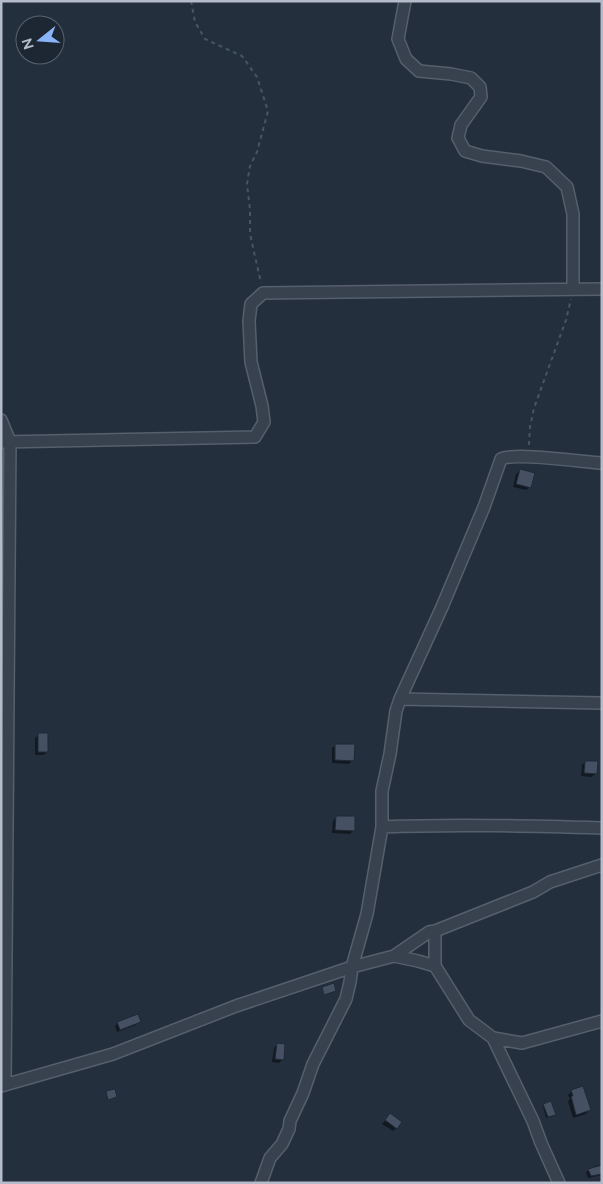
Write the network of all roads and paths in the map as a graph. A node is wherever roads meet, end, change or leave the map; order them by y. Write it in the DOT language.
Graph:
graph roads {
  1 [pos="191,1"];
  2 [pos="405,1"];
  3 [pos="573,289"];
  4 [pos="602,289"];
  5 [pos="262,293"];
  6 [pos="1,420"];
  7 [pos="6,442"];
  8 [pos="529,457"];
  9 [pos="602,463"];
  10 [pos="400,699"];
  11 [pos="602,703"];
  12 [pos="382,827"];
  13 [pos="602,828"];
  14 [pos="602,865"];
  15 [pos="435,931"];
  16 [pos="394,956"];
  17 [pos="435,966"];
  18 [pos="352,967"];
  19 [pos="602,1022"];
  20 [pos="493,1038"];
  21 [pos="3,1086"];
  22 [pos="261,1183"];
  23 [pos="559,1183"];
  1 -- 5 [label="path"];
  2 -- 3 [label="street"];
  3 -- 4 [label="street"];
  3 -- 5 [label="street"];
  3 -- 8 [label="path"];
  5 -- 7 [label="street"];
  6 -- 7 [label="street"];
  7 -- 21 [label="street"];
  8 -- 9 [label="street"];
  8 -- 10 [label="street"];
  10 -- 11 [label="street"];
  10 -- 12 [label="street"];
  12 -- 13 [label="street"];
  12 -- 18 [label="street"];
  14 -- 15 [label="street"];
  15 -- 16 [label="street"];
  15 -- 17 [label="street"];
  16 -- 17 [label="street"];
  16 -- 18 [label="street"];
  17 -- 20 [label="street"];
  18 -- 21 [label="street"];
  18 -- 22 [label="street"];
  19 -- 20 [label="street"];
  20 -- 23 [label="street"];
}
